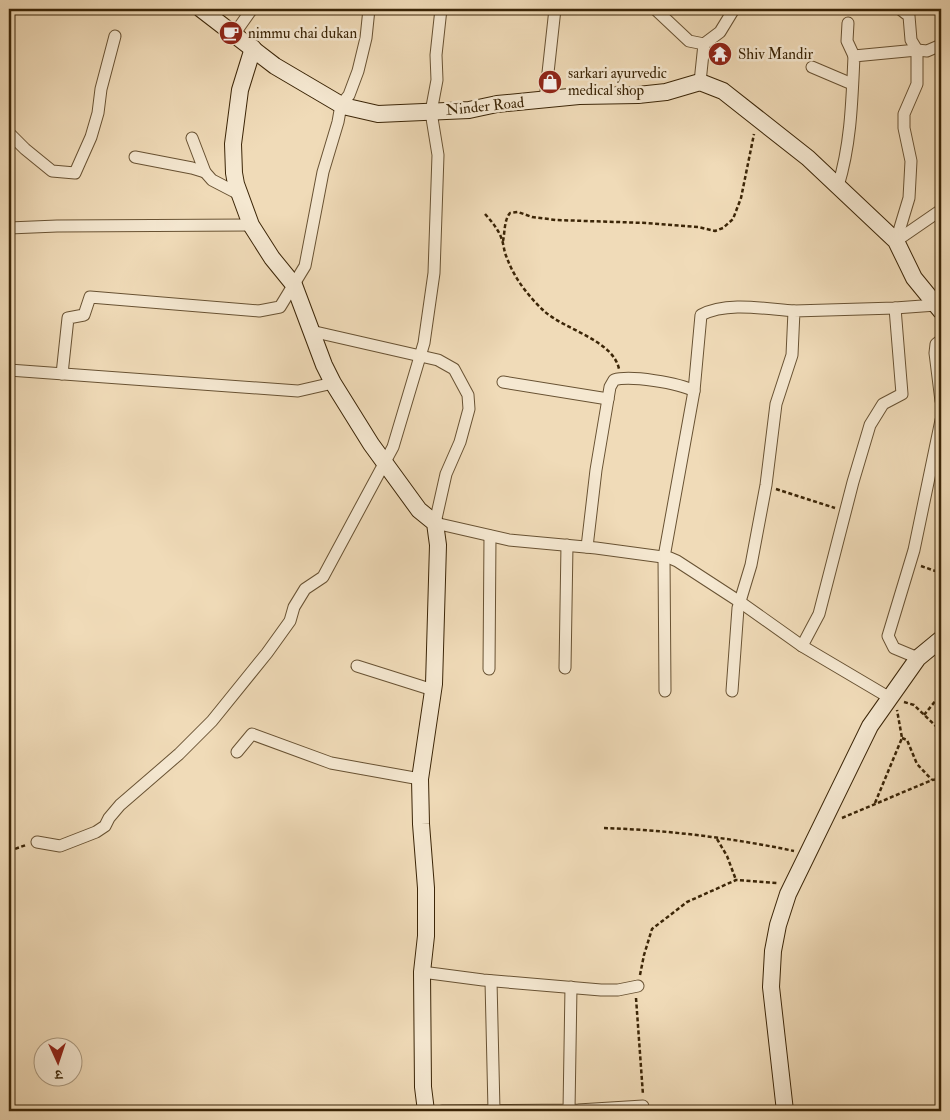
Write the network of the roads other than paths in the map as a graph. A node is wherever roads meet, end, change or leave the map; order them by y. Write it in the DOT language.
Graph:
graph roads {
  1 [pos="201,9"];
  2 [pos="252,9"];
  3 [pos="369,9"];
  4 [pos="440,9"];
  5 [pos="555,9"];
  6 [pos="655,9"];
  7 [pos="734,9"];
  8 [pos="900,9"];
  9 [pos="848,23"];
  10 [pos="234,33"];
  11 [pos="115,36"];
  12 [pos="704,44"];
  13 [pos="941,45"];
  14 [pos="252,48"];
  15 [pos="917,50"];
  16 [pos="854,56"];
  17 [pos="812,67"];
  18 [pos="700,82"];
  19 [pos="852,84"];
  20 [pos="545,100"];
  21 [pos="341,105"];
  22 [pos="431,112"];
  23 [pos="9,133"];
  24 [pos="192,138"];
  25 [pos="135,157"];
  26 [pos="206,172"];
  27 [pos="838,186"];
  28 [pos="239,194"];
  29 [pos="941,210"];
  30 [pos="250,225"];
  31 [pos="9,228"];
  32 [pos="896,241"];
  33 [pos="294,285"];
  34 [pos="895,308"];
  35 [pos="938,308"];
  36 [pos="794,311"];
  37 [pos="311,331"];
  38 [pos="941,340"];
  39 [pos="420,356"];
  40 [pos="9,370"];
  41 [pos="62,374"];
  42 [pos="504,382"];
  43 [pos="333,383"];
  44 [pos="694,391"];
  45 [pos="608,399"];
  46 [pos="941,401"];
  47 [pos="941,420"];
  48 [pos="385,464"];
  49 [pos="435,523"];
  50 [pos="490,536"];
  51 [pos="566,545"];
  52 [pos="587,547"];
  53 [pos="664,557"];
  54 [pos="740,602"];
  55 [pos="941,639"];
  56 [pos="802,646"];
  57 [pos="918,658"];
  58 [pos="357,666"];
  59 [pos="565,668"];
  60 [pos="489,669"];
  61 [pos="433,690"];
  62 [pos="665,691"];
  63 [pos="732,691"];
  64 [pos="890,698"];
  65 [pos="237,752"];
  66 [pos="420,779"];
  67 [pos="37,842"];
  68 [pos="422,972"];
  69 [pos="491,981"];
  70 [pos="638,986"];
  71 [pos="571,987"];
  72 [pos="643,1106"];
  73 [pos="494,1110"];
  74 [pos="569,1110"];
  75 [pos="426,1111"];
  76 [pos="442,1111"];
  77 [pos="785,1111"];
  1 -- 10 [label="street, Ninder Road"];
  2 -- 10 [label="street"];
  3 -- 21 [label="street"];
  4 -- 22 [label="street"];
  5 -- 20 [label="street"];
  6 -- 12 [label="street"];
  7 -- 12 [label="street"];
  8 -- 15 [label="street"];
  9 -- 16 [label="street"];
  10 -- 14 [label="street, Ninder Road"];
  11 -- 23 [label="street"];
  12 -- 18 [label="street"];
  13 -- 15 [label="street"];
  14 -- 21 [label="street, Ninder Road"];
  14 -- 28 [label="street"];
  15 -- 16 [label="street"];
  15 -- 32 [label="street"];
  16 -- 19 [label="street"];
  17 -- 19 [label="street"];
  18 -- 20 [label="street, Ninder Road"];
  18 -- 27 [label="street"];
  19 -- 27 [label="street"];
  20 -- 22 [label="street, Ninder Road"];
  21 -- 22 [label="street, Ninder Road"];
  21 -- 33 [label="street"];
  22 -- 39 [label="street"];
  24 -- 26 [label="street"];
  25 -- 26 [label="street"];
  26 -- 28 [label="street"];
  27 -- 32 [label="street"];
  28 -- 30 [label="street"];
  29 -- 32 [label="street"];
  30 -- 31 [label="street"];
  30 -- 33 [label="street"];
  32 -- 35 [label="street"];
  33 -- 37 [label="street"];
  33 -- 41 [label="street"];
  34 -- 35 [label="street"];
  34 -- 36 [label="street"];
  34 -- 56 [label="street"];
  36 -- 44 [label="street"];
  36 -- 54 [label="street"];
  37 -- 39 [label="street"];
  37 -- 43 [label="street"];
  38 -- 46 [label="street"];
  39 -- 48 [label="street"];
  39 -- 49 [label="street"];
  40 -- 41 [label="street"];
  41 -- 43 [label="street"];
  42 -- 45 [label="street"];
  43 -- 48 [label="street"];
  44 -- 45 [label="street"];
  44 -- 53 [label="street"];
  45 -- 52 [label="street"];
  47 -- 57 [label="street"];
  48 -- 49 [label="street"];
  48 -- 67 [label="street"];
  49 -- 50 [label="street"];
  49 -- 61 [label="street"];
  50 -- 51 [label="street"];
  50 -- 60 [label="street"];
  51 -- 52 [label="street"];
  51 -- 59 [label="street"];
  52 -- 53 [label="street"];
  53 -- 54 [label="street"];
  53 -- 62 [label="street"];
  54 -- 56 [label="street"];
  54 -- 63 [label="street"];
  55 -- 57 [label="street"];
  56 -- 64 [label="street"];
  57 -- 64 [label="street"];
  58 -- 61 [label="street"];
  61 -- 66 [label="street"];
  64 -- 77 [label="street"];
  65 -- 66 [label="street"];
  66 -- 68 [label="street"];
  68 -- 69 [label="street"];
  68 -- 75 [label="street"];
  69 -- 71 [label="street"];
  69 -- 73 [label="street"];
  70 -- 71 [label="street"];
  71 -- 74 [label="street"];
  72 -- 74 [label="street"];
  73 -- 74 [label="street"];
  73 -- 76 [label="street"];
}
